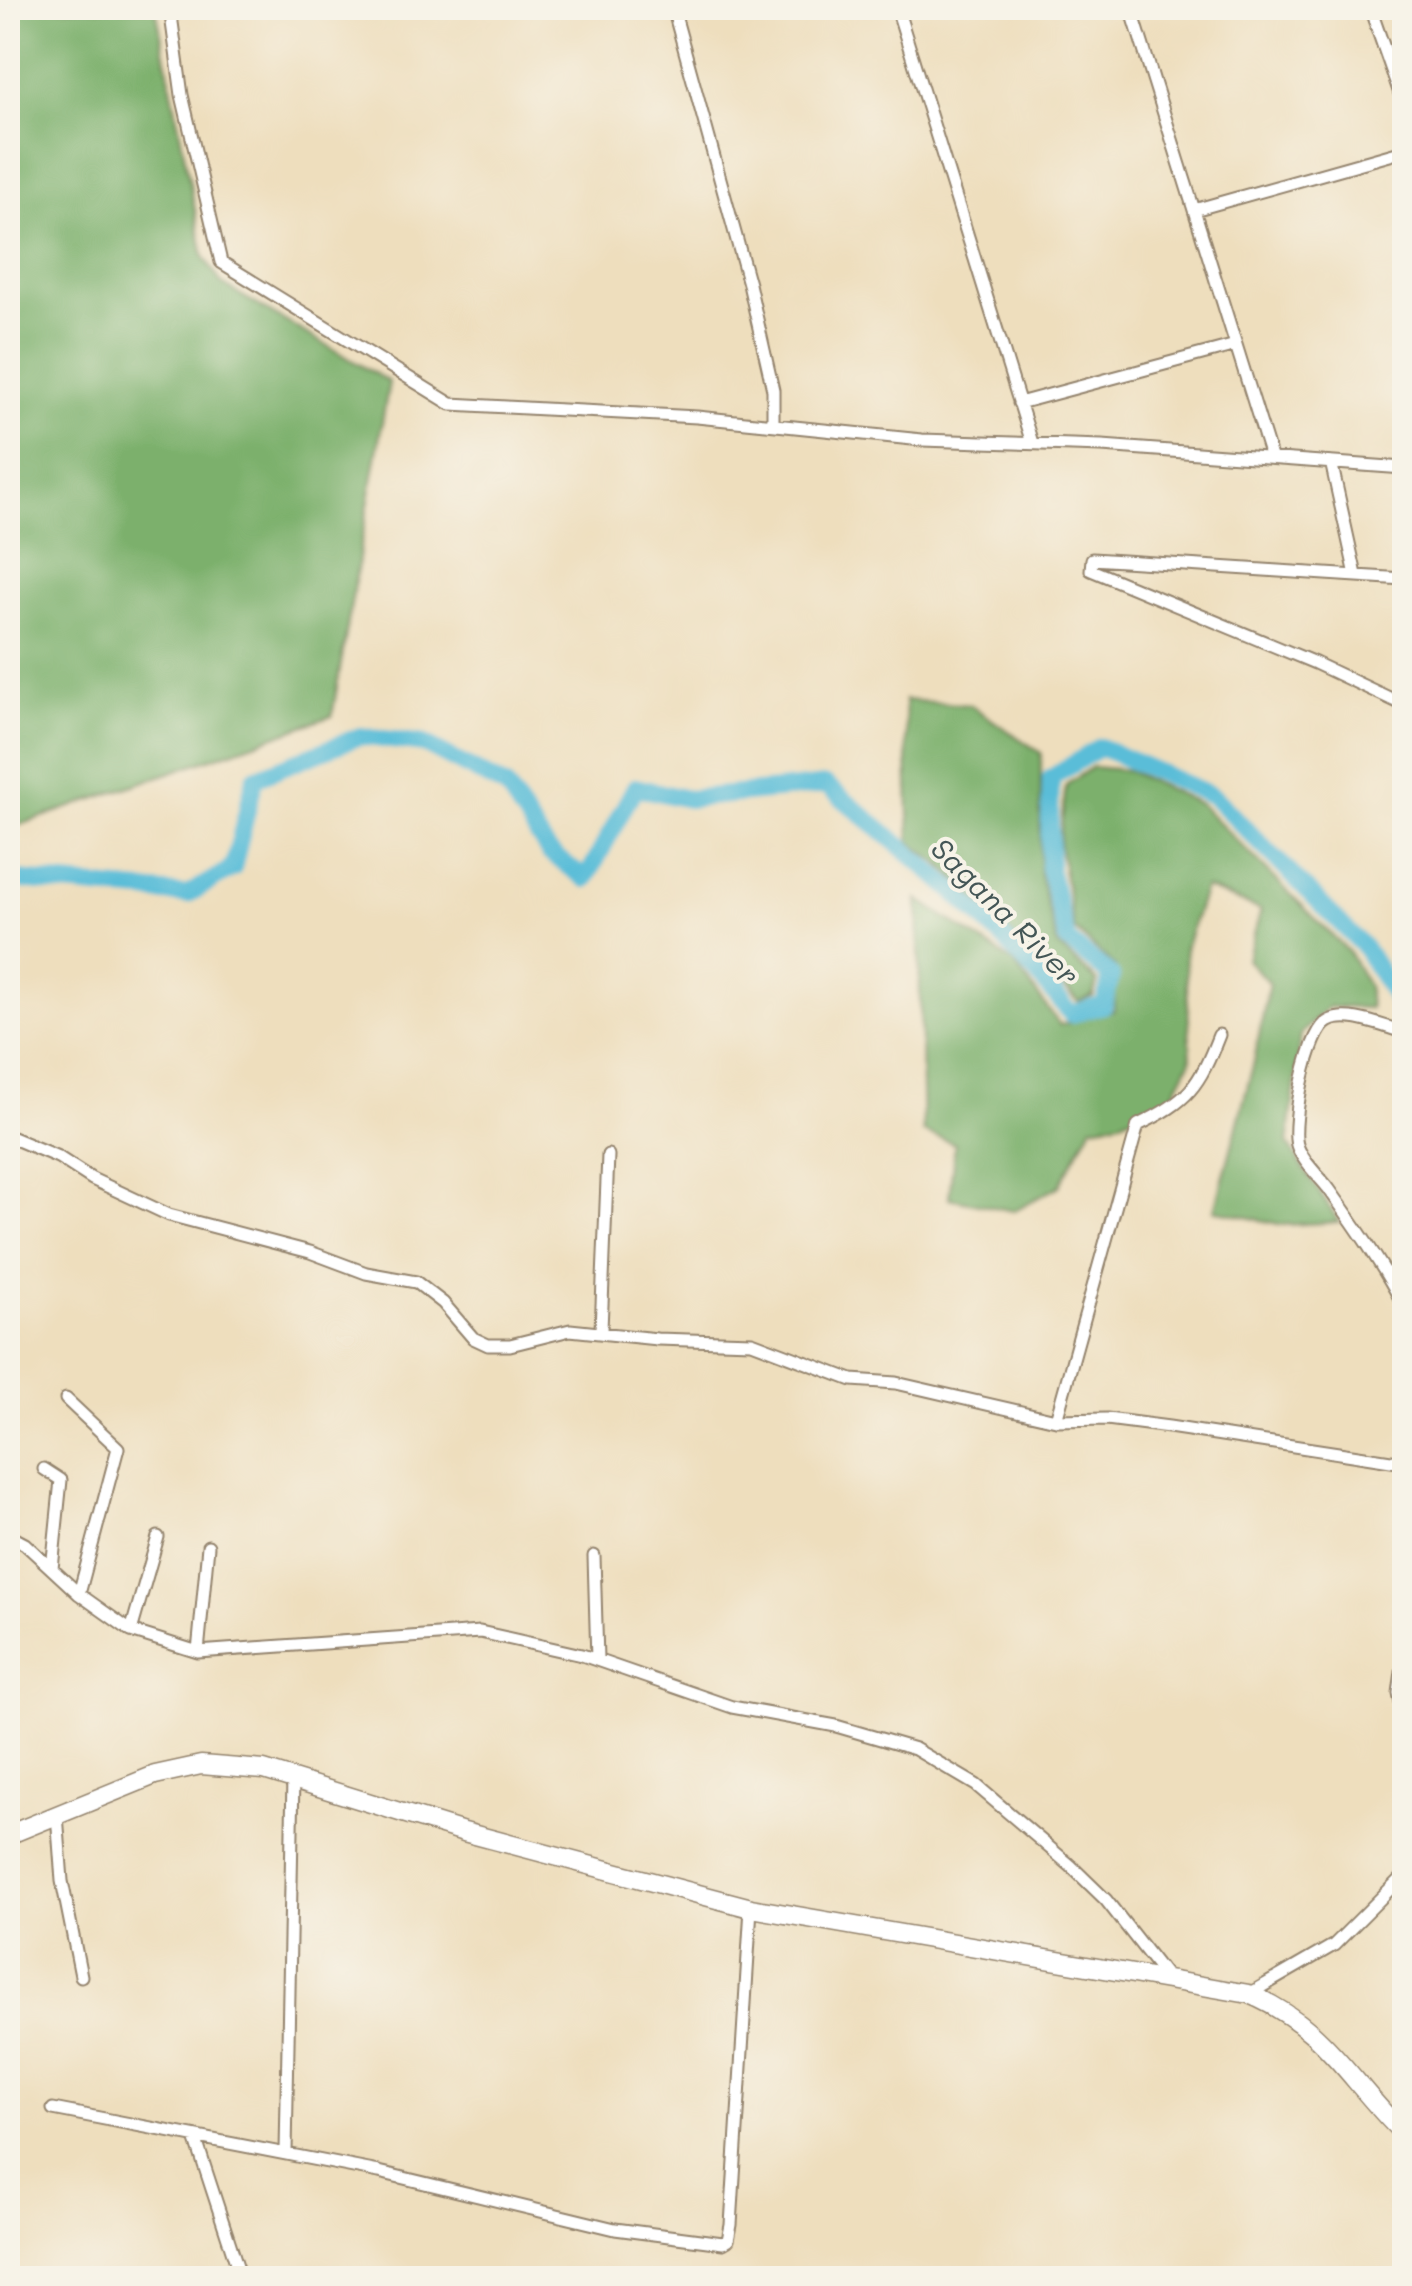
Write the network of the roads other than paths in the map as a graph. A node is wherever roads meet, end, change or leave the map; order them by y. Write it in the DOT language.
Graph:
graph roads {
  1 [pos="170,8"];
  2 [pos="673,8"];
  3 [pos="897,8"];
  4 [pos="1131,8"];
  5 [pos="1370,8"];
  6 [pos="1404,105"];
  7 [pos="1404,151"];
  8 [pos="1194,210"];
  9 [pos="1236,345"];
  10 [pos="1019,403"];
  11 [pos="773,424"];
  12 [pos="1032,443"];
  13 [pos="1271,457"];
  14 [pos="1332,466"];
  15 [pos="1404,468"];
  16 [pos="1356,575"];
  17 [pos="1404,579"];
  18 [pos="1404,705"];
  19 [pos="1404,1032"];
  20 [pos="1219,1035"];
  21 [pos="8,1136"];
  22 [pos="608,1155"];
  23 [pos="1404,1306"];
  24 [pos="601,1330"];
  25 [pos="66,1399"];
  26 [pos="1056,1420"];
  27 [pos="1404,1464"];
  28 [pos="44,1469"];
  29 [pos="8,1535"];
  30 [pos="158,1538"];
  31 [pos="208,1546"];
  32 [pos="594,1556"];
  33 [pos="52,1569"];
  34 [pos="79,1594"];
  35 [pos="131,1631"];
  36 [pos="198,1652"];
  37 [pos="1404,1657"];
  38 [pos="597,1660"];
  39 [pos="1404,1717"];
  40 [pos="293,1777"];
  41 [pos="57,1814"];
  42 [pos="8,1835"];
  43 [pos="1404,1875"];
  44 [pos="751,1908"];
  45 [pos="81,1976"];
  46 [pos="1168,1980"];
  47 [pos="1249,1994"];
  48 [pos="53,2109"];
  49 [pos="1404,2134"];
  50 [pos="195,2137"];
  51 [pos="286,2152"];
  52 [pos="241,2278"];
  1 -- 11 [label="street"];
  2 -- 11 [label="street"];
  3 -- 10 [label="street"];
  4 -- 8 [label="street"];
  5 -- 6 [label="street"];
  7 -- 8 [label="street"];
  8 -- 9 [label="street"];
  9 -- 10 [label="street"];
  9 -- 13 [label="street"];
  10 -- 12 [label="street"];
  11 -- 12 [label="street"];
  12 -- 13 [label="street"];
  13 -- 14 [label="street"];
  14 -- 15 [label="street"];
  14 -- 16 [label="street"];
  16 -- 17 [label="street"];
  16 -- 18 [label="street"];
  19 -- 23 [label="street"];
  20 -- 26 [label="street"];
  21 -- 24 [label="street"];
  22 -- 24 [label="street"];
  24 -- 26 [label="street"];
  25 -- 34 [label="street"];
  26 -- 27 [label="street"];
  28 -- 33 [label="street"];
  29 -- 33 [label="street"];
  30 -- 35 [label="street"];
  31 -- 36 [label="street"];
  32 -- 38 [label="street"];
  33 -- 34 [label="street"];
  34 -- 35 [label="street"];
  35 -- 36 [label="street"];
  36 -- 38 [label="street"];
  37 -- 39 [label="street"];
  38 -- 46 [label="street"];
  40 -- 41 [label="street"];
  40 -- 44 [label="street"];
  40 -- 51 [label="street"];
  41 -- 42 [label="street"];
  41 -- 45 [label="street"];
  43 -- 47 [label="street"];
  44 -- 46 [label="street"];
  44 -- 51 [label="street"];
  46 -- 47 [label="street"];
  47 -- 49 [label="street"];
  48 -- 50 [label="street"];
  50 -- 51 [label="street"];
  50 -- 52 [label="street"];
}
